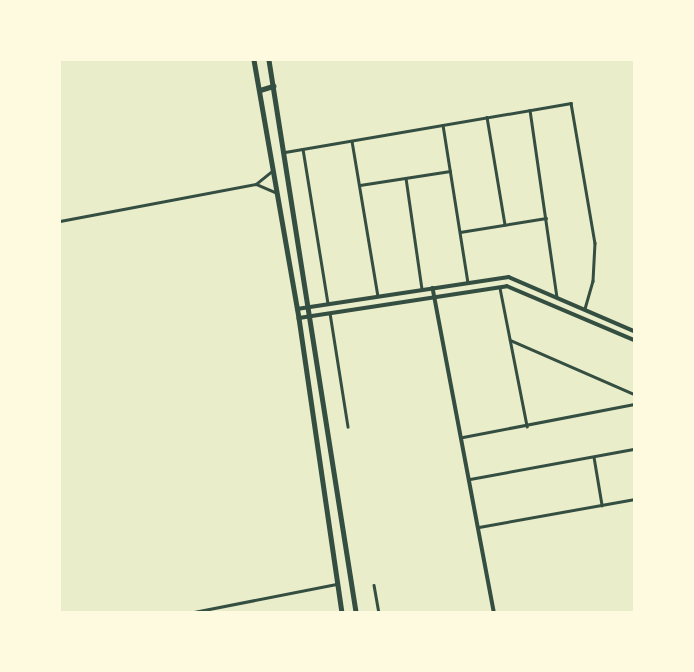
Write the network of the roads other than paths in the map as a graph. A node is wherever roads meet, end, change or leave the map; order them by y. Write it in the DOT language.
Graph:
graph roads {
  1 [pos="254,60"];
  2 [pos="269,60"];
  3 [pos="273,86"];
  4 [pos="260,90"];
  5 [pos="530,109"];
  6 [pos="487,117"];
  7 [pos="443,125"];
  8 [pos="352,141"];
  9 [pos="303,149"];
  10 [pos="285,152"];
  11 [pos="273,168"];
  12 [pos="450,171"];
  13 [pos="405,178"];
  14 [pos="256,184"];
  15 [pos="360,185"];
  16 [pos="278,194"];
  17 [pos="546,218"];
  18 [pos="60,221"];
  19 [pos="505,225"];
  20 [pos="460,232"];
  21 [pos="468,283"];
  22 [pos="500,286"];
  23 [pos="433,288"];
  24 [pos="423,289"];
  25 [pos="379,296"];
  26 [pos="435,296"];
  27 [pos="557,297"];
  28 [pos="328,303"];
  29 [pos="311,306"];
  30 [pos="297,309"];
  31 [pos="585,309"];
  32 [pos="330,313"];
  33 [pos="312,316"];
  34 [pos="299,318"];
  35 [pos="635,331"];
  36 [pos="510,340"];
  37 [pos="635,340"];
  38 [pos="635,394"];
  39 [pos="635,404"];
  40 [pos="527,426"];
  41 [pos="348,427"];
  42 [pos="463,436"];
  43 [pos="635,449"];
  44 [pos="593,457"];
  45 [pos="470,479"];
  46 [pos="635,499"];
  47 [pos="602,505"];
  48 [pos="479,527"];
  49 [pos="337,584"];
  50 [pos="374,584"];
  51 [pos="194,612"];
  52 [pos="342,612"];
  53 [pos="356,612"];
  54 [pos="379,612"];
  55 [pos="494,612"];
  1 -- 4 [label="main road"];
  2 -- 3 [label="main road"];
  3 -- 4 [label="main road"];
  3 -- 10 [label="main road"];
  4 -- 11 [label="main road"];
  5 -- 6 [label="street"];
  5 -- 17 [label="street"];
  5 -- 31 [label="street"];
  6 -- 7 [label="street"];
  6 -- 19 [label="street"];
  7 -- 8 [label="street"];
  7 -- 12 [label="street"];
  8 -- 9 [label="street"];
  8 -- 15 [label="street"];
  9 -- 10 [label="street"];
  9 -- 28 [label="street"];
  10 -- 29 [label="main road"];
  11 -- 14 [label="street"];
  11 -- 16 [label="main road"];
  12 -- 13 [label="street"];
  12 -- 20 [label="street"];
  13 -- 15 [label="street"];
  13 -- 24 [label="street"];
  14 -- 16 [label="street"];
  14 -- 18 [label="street"];
  15 -- 25 [label="street"];
  16 -- 30 [label="main road"];
  17 -- 19 [label="street"];
  17 -- 27 [label="street"];
  19 -- 20 [label="street"];
  20 -- 21 [label="street"];
  21 -- 23 [label="main road"];
  21 -- 27 [label="main road"];
  22 -- 26 [label="main road"];
  22 -- 36 [label="street"];
  22 -- 37 [label="main road"];
  23 -- 24 [label="main road"];
  23 -- 26 [label="main road"];
  24 -- 25 [label="main road"];
  25 -- 28 [label="main road"];
  26 -- 32 [label="main road"];
  26 -- 42 [label="main road"];
  27 -- 31 [label="main road"];
  28 -- 29 [label="main road"];
  29 -- 30 [label="main road"];
  29 -- 33 [label="main road"];
  30 -- 34 [label="main road"];
  31 -- 35 [label="main road"];
  32 -- 33 [label="main road"];
  32 -- 41 [label="street"];
  33 -- 34 [label="main road"];
  33 -- 53 [label="main road"];
  34 -- 49 [label="main road"];
  36 -- 38 [label="street"];
  36 -- 40 [label="street"];
  39 -- 40 [label="street"];
  40 -- 42 [label="street"];
  42 -- 45 [label="main road"];
  43 -- 44 [label="street"];
  44 -- 45 [label="street"];
  44 -- 47 [label="street"];
  45 -- 48 [label="main road"];
  46 -- 47 [label="street"];
  47 -- 48 [label="street"];
  48 -- 55 [label="main road"];
  49 -- 51 [label="street"];
  49 -- 52 [label="main road"];
  50 -- 54 [label="street"];
}
